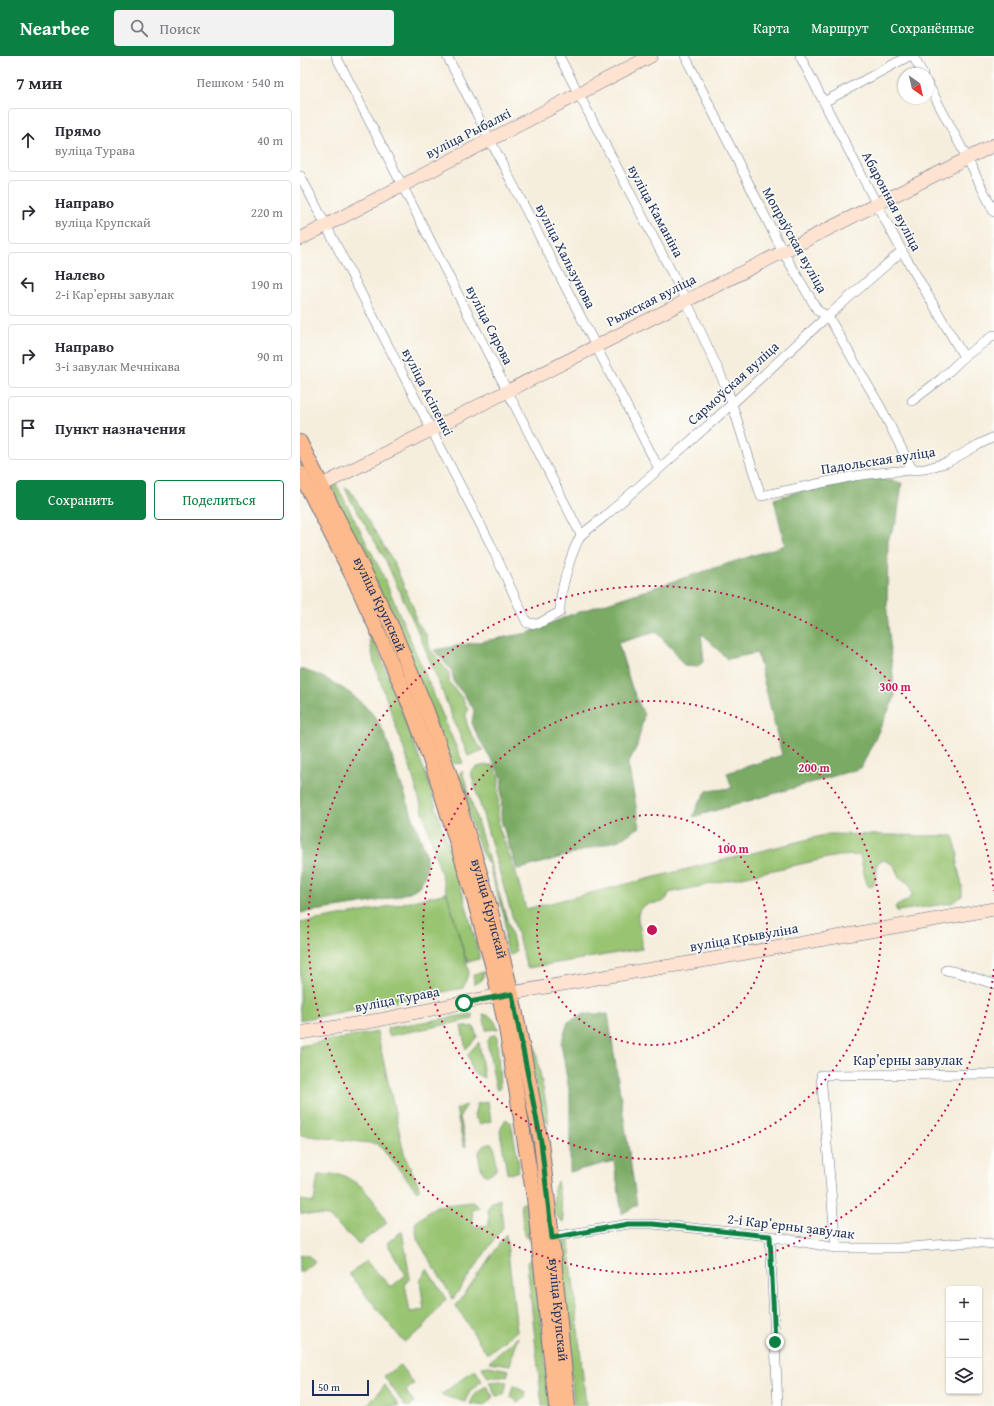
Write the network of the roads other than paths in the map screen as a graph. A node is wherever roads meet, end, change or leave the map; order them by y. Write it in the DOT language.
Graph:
graph roads {
  1 [pos="336,56"];
  2 [pos="447,56"];
  3 [pos="559,56"];
  4 [pos="651,56"];
  5 [pos="685,56"];
  6 [pos="800,56"];
  7 [pos="909,56"];
  8 [pos="913,56"];
  9 [pos="920,68"];
  10 [pos="579,93"];
  11 [pos="934,95"];
  12 [pos="824,102"];
  13 [pos="490,140"];
  14 [pos="994,145"];
  15 [pos="967,158"];
  16 [pos="300,175"];
  17 [pos="402,185"];
  18 [pos="877,205"];
  19 [pos="994,212"];
  20 [pos="326,226"];
  21 [pos="300,239"];
  22 [pos="902,251"];
  23 [pos="783,252"];
  24 [pos="686,300"];
  25 [pos="828,316"];
  26 [pos="994,335"];
  27 [pos="596,346"];
  28 [pos="964,357"];
  29 [pos="508,391"];
  30 [pos="912,401"];
  31 [pos="732,404"];
  32 [pos="431,430"];
  33 [pos="994,437"];
  34 [pos="300,442"];
  35 [pos="659,469"];
  36 [pos="913,471"];
  37 [pos="300,474"];
  38 [pos="322,485"];
  39 [pos="760,496"];
  40 [pos="581,535"];
  41 [pos="994,909"];
  42 [pos="946,970"];
  43 [pos="994,984"];
  44 [pos="506,995"];
  45 [pos="300,1033"];
  46 [pos="994,1074"];
  47 [pos="770,1236"];
  48 [pos="545,1239"];
  49 [pos="994,1244"];
  50 [pos="836,1248"];
  51 [pos="556,1406"];
  52 [pos="568,1406"];
  53 [pos="778,1406"];
  1 -- 17 [label="street, вуліца Сярова"];
  2 -- 13 [label="street, вуліца Хальзунова"];
  3 -- 10 [label="street, вуліца Каманіна"];
  4 -- 10 [label="street, вуліца Рыбалкі"];
  5 -- 23 [label="street, Мопраўская вуліца"];
  6 -- 12 [label="street, Абаронная вуліца"];
  7 -- 12 [label="street"];
  8 -- 9 [label="street"];
  10 -- 13 [label="street, вуліца Рыбалкі"];
  10 -- 24 [label="street, вуліца Каманіна"];
  11 -- 15 [label="street"];
  12 -- 18 [label="street, Абаронная вуліца"];
  13 -- 17 [label="street, вуліца Рыбалкі"];
  13 -- 27 [label="street, вуліца Хальзунова"];
  14 -- 15 [label="street, Рыжская вуліца"];
  15 -- 18 [label="street, Рыжская вуліца"];
  15 -- 19 [label="street"];
  16 -- 20 [label="street, вуліца Асіпенкі"];
  17 -- 20 [label="street, вуліца Рыбалкі"];
  17 -- 29 [label="street, вуліца Сярова"];
  18 -- 22 [label="street, Абаронная вуліца"];
  18 -- 23 [label="street, Рыжская вуліца"];
  20 -- 21 [label="street, вуліца Рыбалкі"];
  20 -- 32 [label="street, вуліца Асіпенкі"];
  22 -- 25 [label="street, Сармоўская вуліца"];
  22 -- 28 [label="street, Абаронная вуліца"];
  23 -- 24 [label="street, Рыжская вуліца"];
  23 -- 25 [label="street, Мопраўская вуліца"];
  24 -- 27 [label="street, Рыжская вуліца"];
  24 -- 31 [label="street, вуліца Каманіна"];
  25 -- 31 [label="street, Сармоўская вуліца"];
  25 -- 36 [label="street, Мопраўская вуліца"];
  26 -- 28 [label="street"];
  27 -- 29 [label="street, Рыжская вуліца"];
  27 -- 35 [label="street, вуліца Хальзунова"];
  28 -- 30 [label="street"];
  29 -- 32 [label="street, Рыжская вуліца"];
  29 -- 40 [label="street, вуліца Сярова"];
  31 -- 35 [label="street, Сармоўская вуліца"];
  31 -- 39 [label="street, вуліца Каманіна"];
  32 -- 38 [label="street, Рыжская вуліца"];
  32 -- 40 [label="street, вуліца Асіпенкі"];
  33 -- 36 [label="street, Падольская вуліца"];
  34 -- 38 [label="main road, вуліца Крупскай"];
  35 -- 40 [label="street, Сармоўская вуліца"];
  36 -- 39 [label="street, Падольская вуліца"];
  37 -- 44 [label="main road, вуліца Крупскай"];
  38 -- 44 [label="main road, вуліца Крупскай"];
  41 -- 44 [label="street, вуліца Крывуліна"];
  42 -- 43 [label="street"];
  44 -- 45 [label="street, вуліца Турава"];
  44 -- 48 [label="main road, вуліца Крупскай"];
  46 -- 50 [label="street, Карʼерны завулак"];
  47 -- 48 [label="street, 2-і Карʼерны завулак"];
  47 -- 50 [label="street, 2-і Карʼерны завулак"];
  47 -- 53 [label="street"];
  48 -- 51 [label="main road, вуліца Крупскай"];
  48 -- 52 [label="main road, вуліца Крупскай"];
  49 -- 50 [label="street, 2-і Карʼерны завулак"];
}
